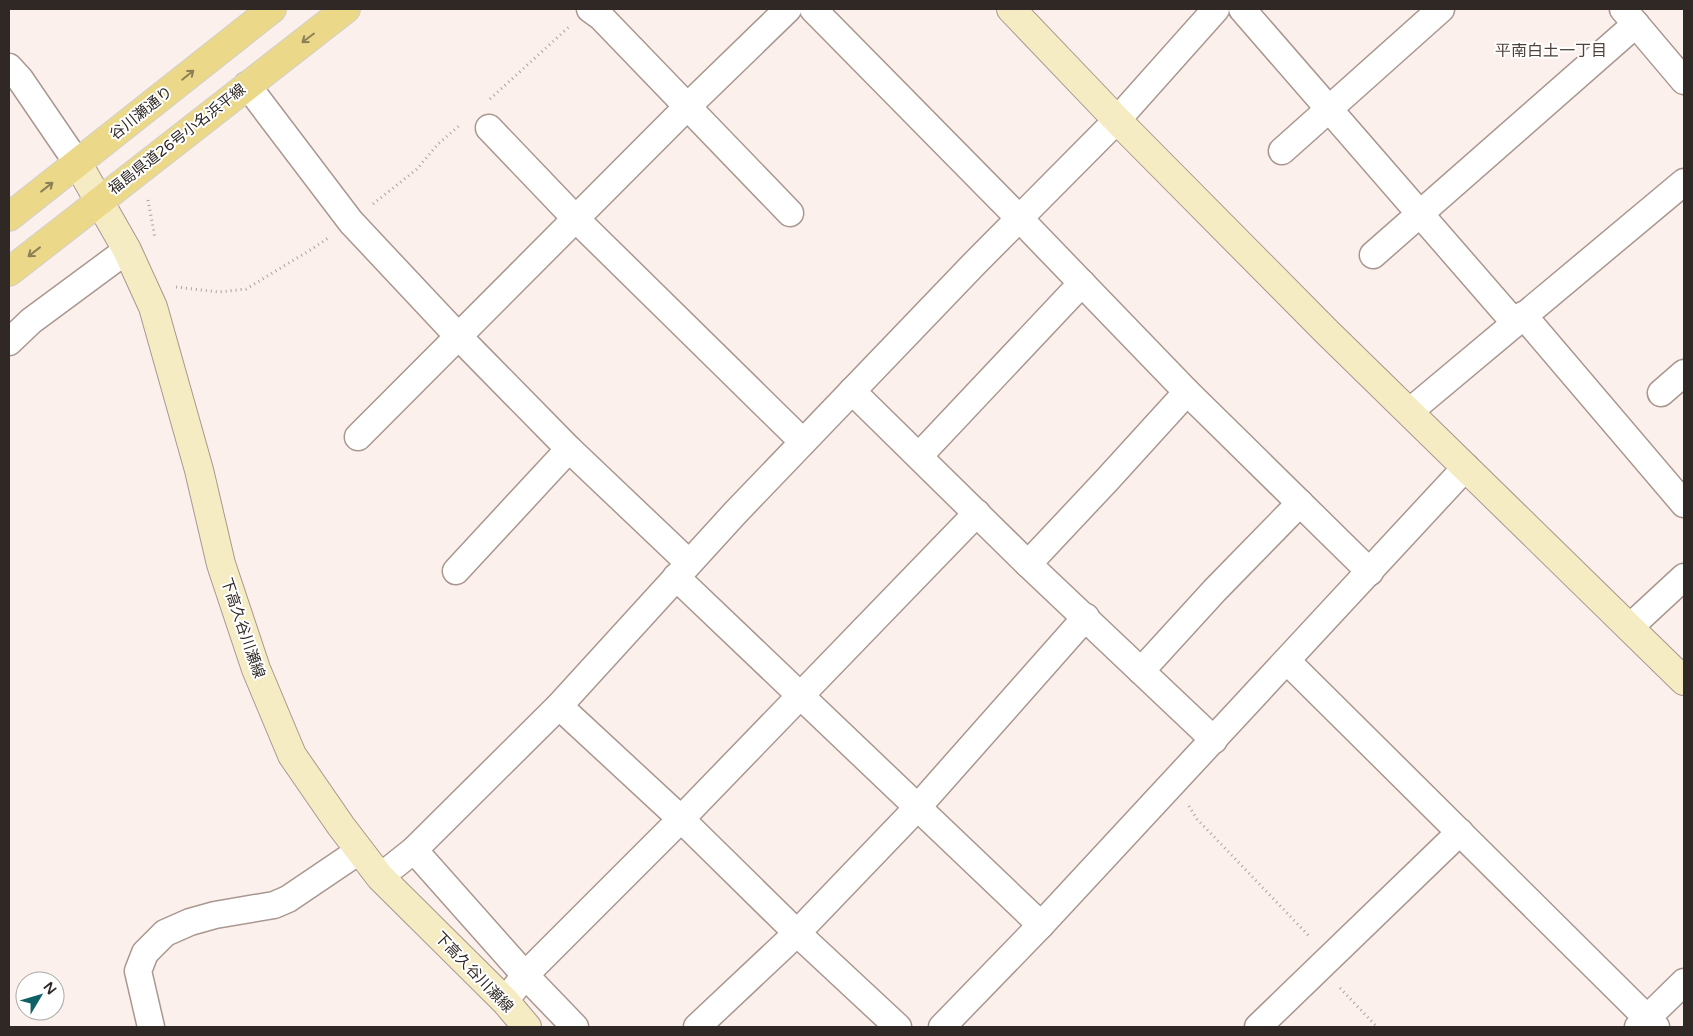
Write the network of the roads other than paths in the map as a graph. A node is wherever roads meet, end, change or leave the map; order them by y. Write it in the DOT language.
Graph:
graph roads {
  1 [pos="272,9"];
  2 [pos="346,9"];
  3 [pos="788,9"];
  4 [pos="813,9"];
  5 [pos="1011,9"];
  6 [pos="1216,9"];
  7 [pos="1242,9"];
  8 [pos="1441,9"];
  9 [pos="582,15"];
  10 [pos="1629,16"];
  11 [pos="9,67"];
  12 [pos="1684,80"];
  13 [pos="246,85"];
  14 [pos="687,107"];
  15 [pos="1329,109"];
  16 [pos="487,116"];
  17 [pos="1117,120"];
  18 [pos="1282,151"];
  19 [pos="78,164"];
  20 [pos="1684,182"];
  21 [pos="99,200"];
  22 [pos="790,213"];
  23 [pos="1420,214"];
  24 [pos="9,217"];
  25 [pos="1019,218"];
  26 [pos="576,219"];
  27 [pos="127,250"];
  28 [pos="1373,255"];
  29 [pos="9,272"];
  30 [pos="1082,283"];
  31 [pos="1519,319"];
  32 [pos="458,336"];
  33 [pos="9,342"];
  34 [pos="1684,373"];
  35 [pos="852,390"];
  36 [pos="1187,392"];
  37 [pos="1661,393"];
  38 [pos="1409,412"];
  39 [pos="358,437"];
  40 [pos="804,442"];
  41 [pos="568,448"];
  42 [pos="919,456"];
  43 [pos="1466,467"];
  44 [pos="1300,503"];
  45 [pos="1684,504"];
  46 [pos="977,513"];
  47 [pos="1028,564"];
  48 [pos="683,570"];
  49 [pos="456,571"];
  50 [pos="1370,572"];
  51 [pos="1684,577"];
  52 [pos="1086,617"];
  53 [pos="1630,627"];
  54 [pos="1287,661"];
  55 [pos="1141,671"];
  56 [pos="1684,681"];
  57 [pos="799,695"];
  58 [pos="559,706"];
  59 [pos="1214,740"];
  60 [pos="917,808"];
  61 [pos="681,819"];
  62 [pos="1460,832"];
  63 [pos="360,850"];
  64 [pos="414,850"];
  65 [pos="380,877"];
  66 [pos="1041,925"];
  67 [pos="796,933"];
  68 [pos="525,975"];
  69 [pos="1684,982"];
  70 [pos="505,1001"];
  71 [pos="1647,1024"];
  72 [pos="151,1027"];
  73 [pos="527,1027"];
  74 [pos="575,1027"];
  75 [pos="697,1027"];
  76 [pos="898,1027"];
  77 [pos="942,1027"];
  78 [pos="1258,1027"];
  19 -- 1 [label="main road, 谷川瀬通り, one-way"];
  2 -- 13 [label="main road, 福島県道26号小名浜平線, one-way"];
  3 -- 14 [label="street"];
  4 -- 25 [label="street"];
  5 -- 17 [label="main road"];
  6 -- 17 [label="street"];
  7 -- 15 [label="street"];
  8 -- 15 [label="street"];
  9 -- 14 [label="street"];
  10 -- 12 [label="street"];
  10 -- 23 [label="street"];
  11 -- 19 [label="street"];
  13 -- 21 [label="main road, 福島県道26号小名浜平線"];
  13 -- 32 [label="street"];
  14 -- 22 [label="street"];
  14 -- 26 [label="street"];
  15 -- 18 [label="street"];
  15 -- 23 [label="street"];
  16 -- 26 [label="street"];
  17 -- 25 [label="street"];
  17 -- 38 [label="main road"];
  19 -- 21 [label="main road, 下高久谷川瀬線"];
  24 -- 19 [label="main road, 谷川瀬通り, one-way"];
  20 -- 31 [label="street"];
  21 -- 27 [label="main road, 下高久谷川瀬線"];
  21 -- 29 [label="main road, 福島県道26号小名浜平線, one-way"];
  23 -- 28 [label="street"];
  23 -- 31 [label="street"];
  25 -- 30 [label="street"];
  25 -- 35 [label="street"];
  26 -- 32 [label="street"];
  26 -- 40 [label="street"];
  27 -- 33 [label="street"];
  27 -- 63 [label="main road, 下高久谷川瀬線"];
  30 -- 36 [label="street"];
  30 -- 42 [label="street"];
  31 -- 38 [label="street"];
  31 -- 45 [label="street"];
  32 -- 39 [label="street"];
  32 -- 41 [label="street"];
  34 -- 37 [label="street"];
  35 -- 40 [label="street"];
  35 -- 42 [label="street"];
  36 -- 44 [label="street"];
  36 -- 47 [label="street"];
  38 -- 43 [label="main road"];
  40 -- 48 [label="street"];
  41 -- 48 [label="street"];
  41 -- 49 [label="street"];
  42 -- 46 [label="street"];
  43 -- 50 [label="street"];
  43 -- 53 [label="main road"];
  44 -- 50 [label="street"];
  44 -- 55 [label="street"];
  46 -- 47 [label="street"];
  46 -- 57 [label="street"];
  47 -- 52 [label="street"];
  48 -- 57 [label="street"];
  48 -- 58 [label="street"];
  50 -- 54 [label="street"];
  51 -- 53 [label="street"];
  52 -- 55 [label="street"];
  52 -- 60 [label="street"];
  53 -- 56 [label="main road"];
  54 -- 59 [label="street"];
  54 -- 62 [label="street"];
  55 -- 59 [label="street"];
  57 -- 60 [label="street"];
  57 -- 61 [label="street"];
  58 -- 61 [label="street"];
  58 -- 64 [label="street"];
  59 -- 66 [label="street"];
  60 -- 66 [label="street"];
  60 -- 67 [label="street"];
  61 -- 67 [label="street"];
  61 -- 68 [label="street"];
  62 -- 71 [label="street"];
  62 -- 78 [label="street"];
  63 -- 65 [label="main road, 下高久谷川瀬線"];
  63 -- 72 [label="street"];
  64 -- 65 [label="street"];
  64 -- 68 [label="street"];
  65 -- 70 [label="main road, 下高久谷川瀬線"];
  66 -- 77 [label="street"];
  67 -- 75 [label="street"];
  67 -- 76 [label="street"];
  68 -- 70 [label="street"];
  68 -- 74 [label="street"];
  69 -- 71 [label="street"];
  70 -- 73 [label="main road, 下高久谷川瀬線"];
}
